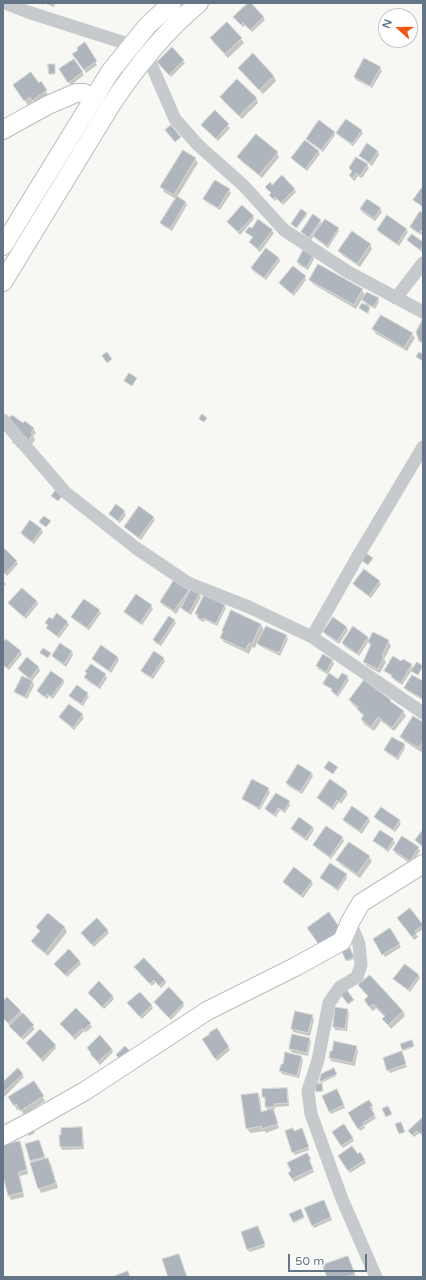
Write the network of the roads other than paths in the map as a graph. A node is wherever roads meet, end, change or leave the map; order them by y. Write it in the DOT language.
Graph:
graph roads {
  1 [pos="5,3"];
  2 [pos="172,3"];
  3 [pos="199,3"];
  4 [pos="132,45"];
  5 [pos="147,55"];
  6 [pos="94,97"];
  7 [pos="3,130"];
  8 [pos="3,246"];
  9 [pos="423,263"];
  10 [pos="3,282"];
  11 [pos="396,298"];
  12 [pos="423,312"];
  13 [pos="3,420"];
  14 [pos="423,447"];
  15 [pos="312,637"];
  16 [pos="423,713"];
  17 [pos="423,864"];
  18 [pos="350,922"];
  19 [pos="3,1136"];
  20 [pos="376,1277"];
  1 -- 4 [label="street"];
  2 -- 4 [label="street"];
  3 -- 5 [label="street"];
  4 -- 5 [label="street"];
  4 -- 6 [label="street"];
  5 -- 10 [label="street"];
  5 -- 11 [label="street"];
  6 -- 7 [label="street"];
  6 -- 8 [label="street"];
  9 -- 11 [label="street"];
  11 -- 12 [label="street"];
  13 -- 15 [label="street"];
  14 -- 15 [label="street"];
  15 -- 16 [label="street"];
  17 -- 18 [label="street"];
  18 -- 19 [label="street"];
  18 -- 20 [label="street"];
}
